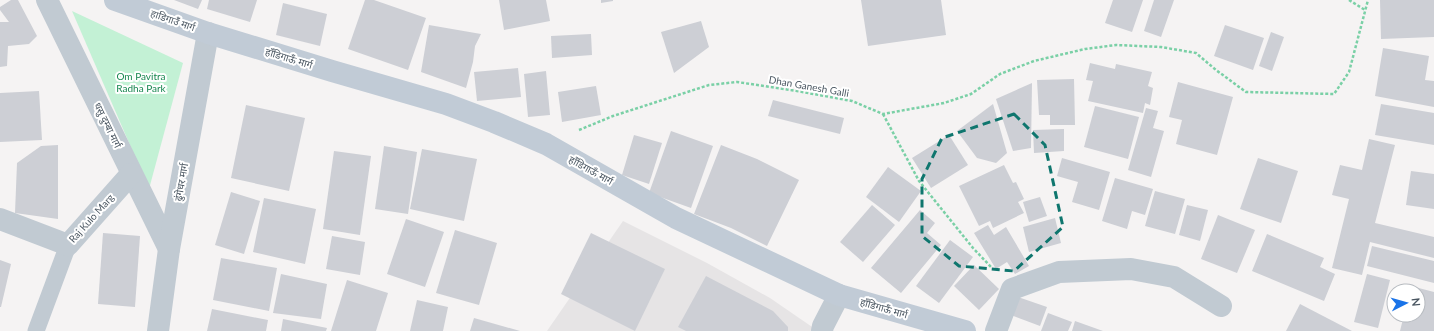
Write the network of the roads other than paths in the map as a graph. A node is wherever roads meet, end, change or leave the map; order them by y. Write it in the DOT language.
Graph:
graph roads {
  1 [pos="47,0"];
  2 [pos="115,0"];
  3 [pos="208,33"];
  4 [pos="131,174"];
  5 [pos="0,219"];
  6 [pos="68,244"];
  7 [pos="169,249"];
  8 [pos="839,295"];
  9 [pos="1221,306"];
  10 [pos="36,331"];
  11 [pos="158,331"];
  12 [pos="822,331"];
  13 [pos="965,331"];
  14 [pos="996,331"];
  1 -- 4 [label="street, धसु दुम्बा मार्ग"];
  2 -- 3 [label="main road, हाडिगाउँ मार्ग"];
  3 -- 7 [label="street, ढुंगेधर मार्ग"];
  3 -- 8 [label="main road, हाँडिगाऊँ मार्ग"];
  4 -- 6 [label="street, Raj Kulo Marg"];
  4 -- 7 [label="street, धसु दुम्बा मार्ग"];
  5 -- 6 [label="street, Raj Kulo Marg"];
  6 -- 10 [label="lane"];
  7 -- 11 [label="street, ढुंगेधर मार्ग"];
  8 -- 12 [label="street"];
  8 -- 13 [label="main road, हाँडिगाऊँ मार्ग"];
  9 -- 14 [label="street"];
}
